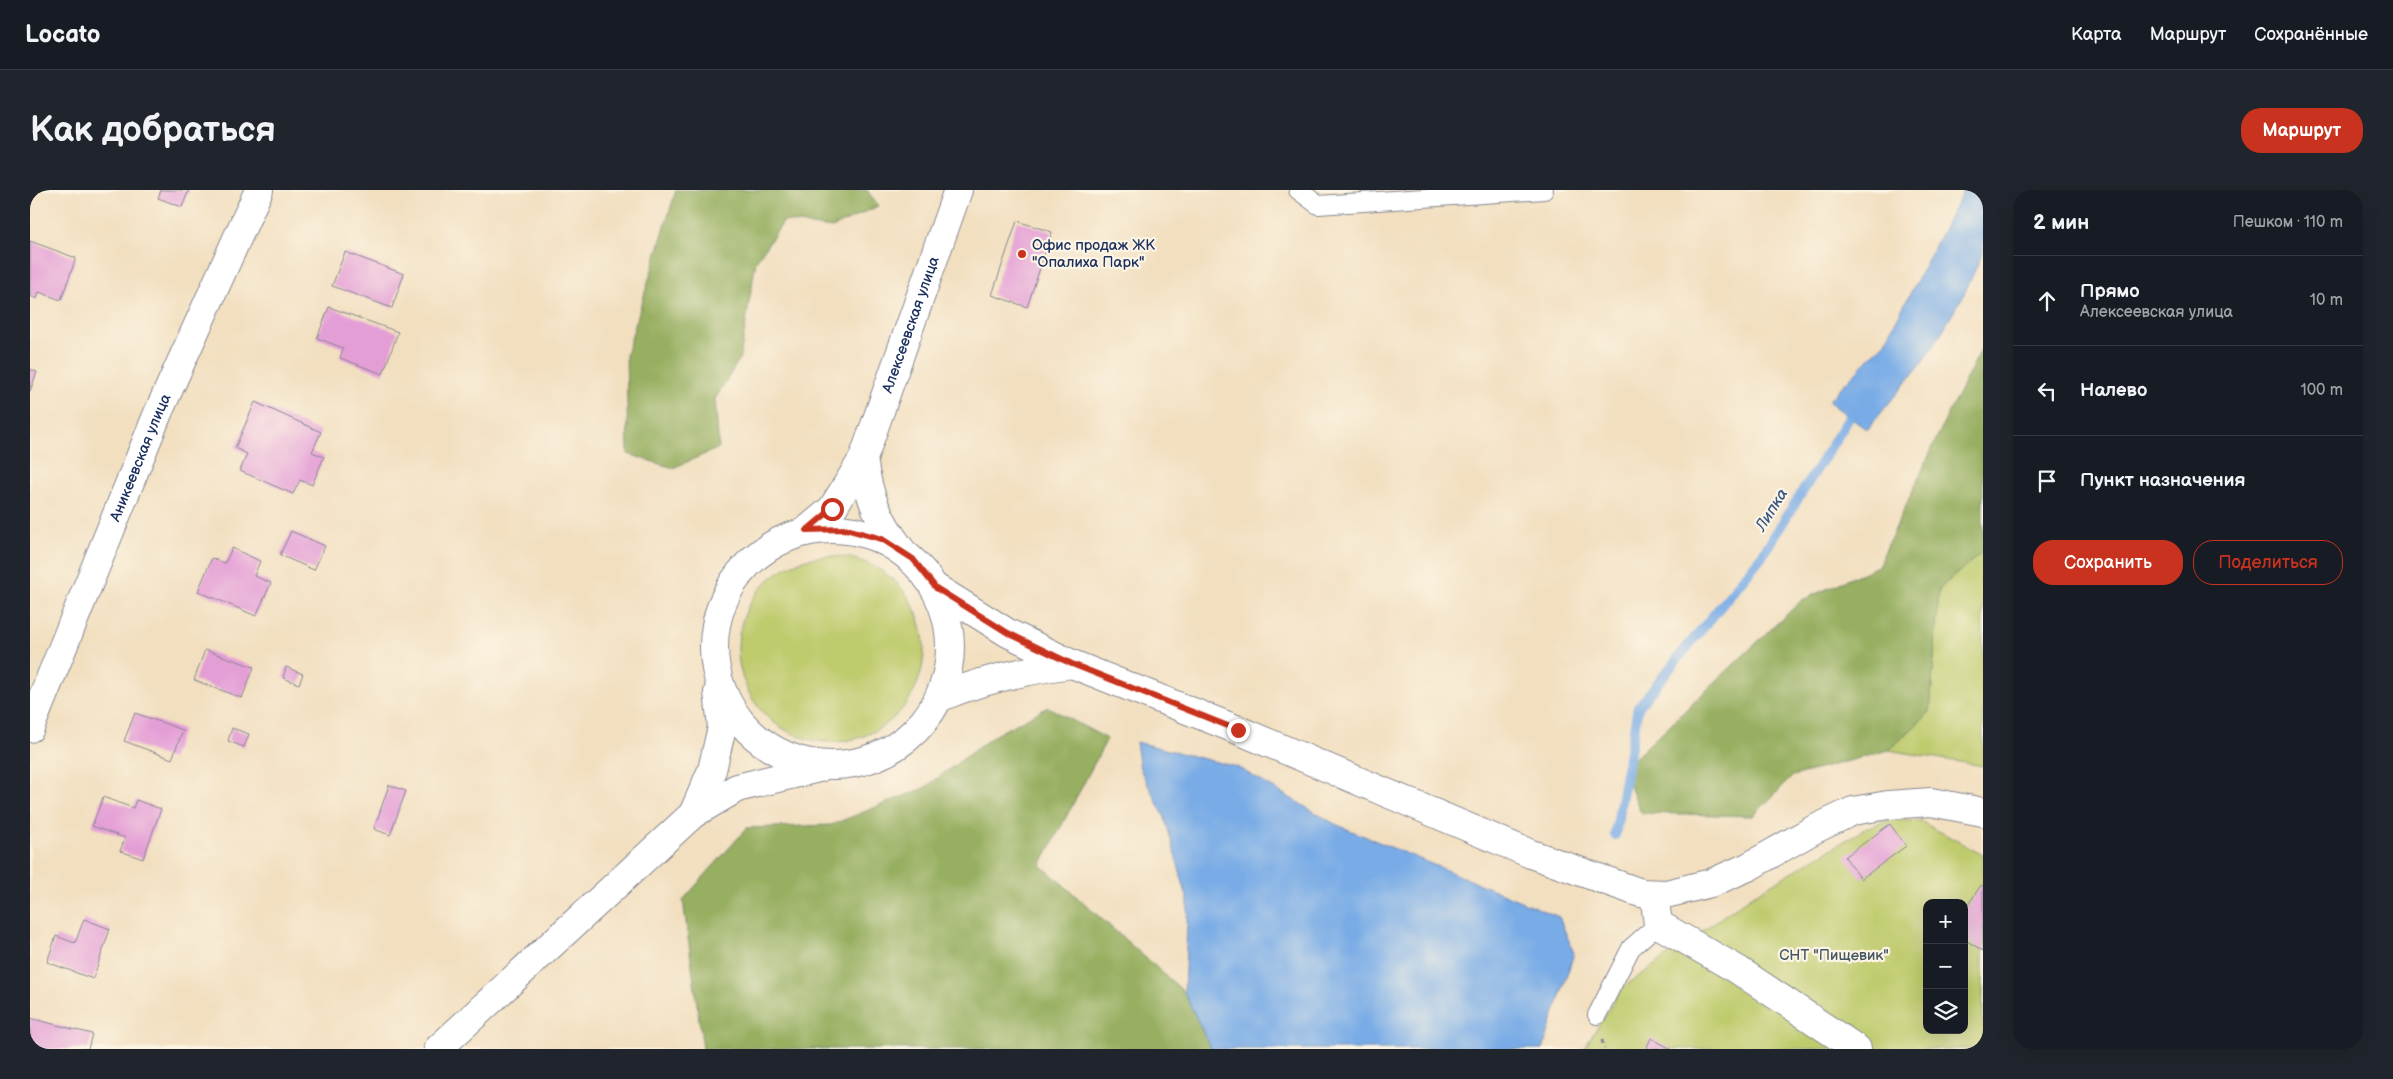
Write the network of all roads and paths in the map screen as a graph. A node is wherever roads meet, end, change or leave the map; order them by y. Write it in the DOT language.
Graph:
graph roads {
  1 [pos="259,190"];
  2 [pos="958,190"];
  3 [pos="1298,190"];
  4 [pos="1544,190"];
  5 [pos="863,459"];
  6 [pos="807,530"];
  7 [pos="902,552"];
  8 [pos="936,588"];
  9 [pos="1072,664"];
  10 [pos="716,678"];
  11 [pos="940,696"];
  12 [pos="30,728"];
  13 [pos="828,766"];
  14 [pos="1983,812"];
  15 [pos="692,814"];
  16 [pos="1654,894"];
  17 [pos="1658,924"];
  18 [pos="1597,1015"];
  19 [pos="438,1049"];
  20 [pos="1857,1049"];
  1 -- 12 [label="street, Аникеевская улица"];
  2 -- 5 [label="street, Алексеевская улица"];
  3 -- 4 [label="lane"];
  5 -- 6 [label="street, Алексеевская улица"];
  5 -- 7 [label="street, Алексеевская улица"];
  6 -- 7 [label="street"];
  6 -- 10 [label="street"];
  7 -- 8 [label="street"];
  8 -- 9 [label="street"];
  8 -- 11 [label="street"];
  9 -- 11 [label="street"];
  9 -- 16 [label="street"];
  10 -- 13 [label="street"];
  10 -- 15 [label="street"];
  11 -- 13 [label="street"];
  13 -- 15 [label="street"];
  14 -- 16 [label="street"];
  15 -- 19 [label="street"];
  16 -- 17 [label="street"];
  17 -- 18 [label="lane"];
  17 -- 20 [label="street"];
}
